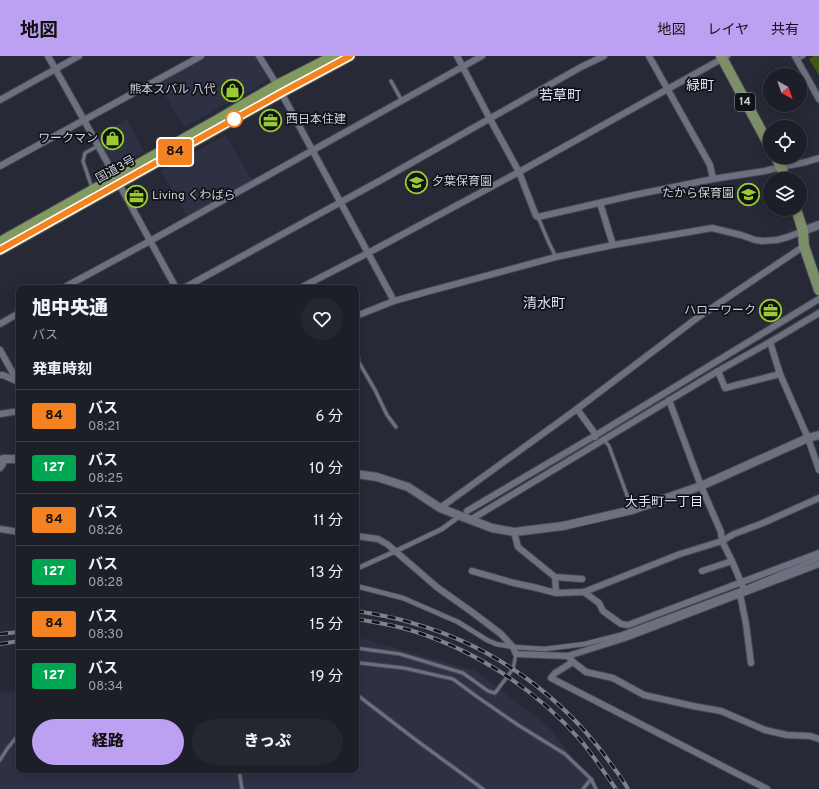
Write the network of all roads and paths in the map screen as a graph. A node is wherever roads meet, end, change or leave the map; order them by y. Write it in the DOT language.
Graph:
graph roads {
  1 [pos="48,56"];
  2 [pos="79,56"];
  3 [pos="201,56"];
  4 [pos="260,56"];
  5 [pos="334,56"];
  6 [pos="350,56"];
  7 [pos="457,56"];
  8 [pos="482,56"];
  9 [pos="604,56"];
  10 [pos="649,56"];
  11 [pos="804,56"];
  12 [pos="723,57"];
  13 [pos="796,58"];
  14 [pos="463,66"];
  15 [pos="55,70"];
  16 [pos="391,81"];
  17 [pos="279,89"];
  18 [pos="668,89"];
  19 [pos="819,99"];
  20 [pos="0,100"];
  21 [pos="402,101"];
  22 [pos="490,119"];
  23 [pos="84,120"];
  24 [pos="763,134"];
  25 [pos="98,146"];
  26 [pos="312,150"];
  27 [pos="819,158"];
  28 [pos="780,164"];
  29 [pos="0,166"];
  30 [pos="781,167"];
  31 [pos="519,172"];
  32 [pos="783,172"];
  33 [pos="713,179"];
  34 [pos="116,181"];
  35 [pos="92,190"];
  36 [pos="341,202"];
  37 [pos="600,203"];
  38 [pos="798,216"];
  39 [pos="538,217"];
  40 [pos="819,225"];
  41 [pos="803,231"];
  42 [pos="150,241"];
  43 [pos="0,242"];
  44 [pos="613,244"];
  45 [pos="804,246"];
  46 [pos="0,250"];
  47 [pos="368,253"];
  48 [pos="556,257"];
  49 [pos="69,285"];
  50 [pos="174,285"];
  51 [pos="189,285"];
  52 [pos="306,285"];
  53 [pos="819,290"];
  54 [pos="819,299"];
  55 [pos="394,301"];
  56 [pos="819,313"];
  57 [pos="16,315"];
  58 [pos="359,315"];
  59 [pos="0,324"];
  60 [pos="770,342"];
  61 [pos="0,350"];
  62 [pos="359,364"];
  63 [pos="718,371"];
  64 [pos="780,374"];
  65 [pos="0,375"];
  66 [pos="16,377"];
  67 [pos="16,381"];
  68 [pos="669,400"];
  69 [pos="577,409"];
  70 [pos="16,411"];
  71 [pos="0,414"];
  72 [pos="396,427"];
  73 [pos="596,435"];
  74 [pos="819,435"];
  75 [pos="808,438"];
  76 [pos="602,441"];
  77 [pos="16,459"];
  78 [pos="2,460"];
  79 [pos="0,468"];
  80 [pos="819,470"];
  81 [pos="359,474"];
  82 [pos="701,486"];
  83 [pos="819,498"];
  84 [pos="440,508"];
  85 [pos="632,510"];
  86 [pos="464,513"];
  87 [pos="470,520"];
  88 [pos="0,529"];
  89 [pos="16,532"];
  90 [pos="514,532"];
  91 [pos="359,536"];
  92 [pos="722,541"];
  93 [pos="396,551"];
  94 [pos="819,553"];
  95 [pos="819,558"];
  96 [pos="732,561"];
  97 [pos="819,564"];
  98 [pos="359,568"];
  99 [pos="472,571"];
  100 [pos="702,571"];
  101 [pos="555,577"];
  102 [pos="582,579"];
  103 [pos="741,582"];
  104 [pos="359,587"];
  105 [pos="584,592"];
  106 [pos="743,592"];
  107 [pos="556,593"];
  108 [pos="513,647"];
  109 [pos="359,648"];
  110 [pos="516,654"];
  111 [pos="568,656"];
  112 [pos="573,662"];
  113 [pos="359,663"];
  114 [pos="751,663"];
  115 [pos="359,696"];
  116 [pos="16,738"];
  117 [pos="819,739"];
  118 [pos="0,760"];
  119 [pos="239,773"];
  120 [pos="590,779"];
  121 [pos="242,789"];
  122 [pos="483,789"];
  123 [pos="583,789"];
  124 [pos="596,789"];
  125 [pos="767,789"];
  1 -- 15 [label="street"];
  2 -- 15 [label="street"];
  3 -- 23 [label="street"];
  4 -- 17 [label="street"];
  5 -- 17 [label="highway, 国道3号"];
  6 -- 17 [label="highway, 国道3号"];
  7 -- 14 [label="street"];
  8 -- 14 [label="street"];
  9 -- 22 [label="street"];
  10 -- 18 [label="street"];
  11 -- 13 [label="lane"];
  12 -- 18 [label="street"];
  12 -- 24 [label="main road, 14"];
  13 -- 19 [label="street"];
  14 -- 21 [label="street"];
  14 -- 22 [label="street"];
  15 -- 20 [label="street"];
  15 -- 23 [label="street"];
  16 -- 21 [label="lane"];
  17 -- 26 [label="street"];
  17 -- 34 [label="highway, 国道3号"];
  18 -- 31 [label="street"];
  18 -- 33 [label="street"];
  21 -- 26 [label="street"];
  22 -- 31 [label="street"];
  22 -- 36 [label="street"];
  23 -- 25 [label="street"];
  23 -- 29 [label="street"];
  25 -- 34 [label="street"];
  25 -- 35 [label="lane"];
  26 -- 36 [label="street"];
  26 -- 42 [label="street"];
  27 -- 30 [label="street"];
  28 -- 30 [label="main road"];
  30 -- 32 [label="main road"];
  30 -- 33 [label="street"];
  31 -- 39 [label="street"];
  31 -- 47 [label="street"];
  33 -- 37 [label="street"];
  34 -- 35 [label="highway, 国道3号"];
  34 -- 42 [label="street"];
  34 -- 46 [label="highway, 国道3号"];
  35 -- 43 [label="highway, 国道3号"];
  36 -- 47 [label="street"];
  36 -- 51 [label="street"];
  37 -- 39 [label="street"];
  37 -- 44 [label="street"];
  38 -- 41 [label="main road"];
  39 -- 48 [label="lane"];
  40 -- 41 [label="street"];
  41 -- 44 [label="street"];
  41 -- 45 [label="main road"];
  42 -- 49 [label="street"];
  42 -- 50 [label="street"];
  44 -- 48 [label="street"];
  45 -- 53 [label="main road"];
  45 -- 69 [label="street"];
  47 -- 52 [label="street"];
  47 -- 55 [label="street"];
  48 -- 55 [label="street"];
  54 -- 73 [label="street"];
  55 -- 58 [label="street"];
  56 -- 60 [label="street"];
  57 -- 59 [label="street"];
  60 -- 63 [label="street"];
  60 -- 64 [label="street"];
  61 -- 66 [label="street"];
  62 -- 72 [label="lane"];
  63 -- 64 [label="street"];
  63 -- 68 [label="street"];
  64 -- 75 [label="street"];
  65 -- 67 [label="street"];
  68 -- 76 [label="street"];
  68 -- 82 [label="street"];
  69 -- 73 [label="street"];
  69 -- 84 [label="street"];
  70 -- 71 [label="street"];
  73 -- 76 [label="street"];
  73 -- 86 [label="street"];
  74 -- 75 [label="street"];
  75 -- 80 [label="street"];
  75 -- 82 [label="street"];
  76 -- 85 [label="lane"];
  76 -- 87 [label="street"];
  77 -- 78 [label="street"];
  78 -- 79 [label="street"];
  81 -- 84 [label="street"];
  82 -- 85 [label="street"];
  82 -- 92 [label="street"];
  83 -- 92 [label="street"];
  84 -- 86 [label="street"];
  85 -- 90 [label="street"];
  86 -- 87 [label="street"];
  86 -- 93 [label="street"];
  87 -- 90 [label="street"];
  88 -- 89 [label="street"];
  90 -- 101 [label="street"];
  91 -- 93 [label="street"];
  92 -- 96 [label="street"];
  92 -- 105 [label="street"];
  93 -- 98 [label="street"];
  93 -- 108 [label="street"];
  94 -- 103 [label="street"];
  95 -- 106 [label="street"];
  96 -- 100 [label="street"];
  96 -- 103 [label="street"];
  97 -- 106 [label="street"];
  99 -- 107 [label="street"];
  101 -- 102 [label="street"];
  101 -- 107 [label="street"];
  103 -- 105 [label="street"];
  103 -- 106 [label="street"];
  104 -- 108 [label="street"];
  105 -- 107 [label="street"];
  106 -- 108 [label="street"];
  106 -- 111 [label="street"];
  106 -- 114 [label="street"];
  108 -- 110 [label="street"];
  109 -- 110 [label="lane"];
  110 -- 111 [label="street"];
  111 -- 112 [label="street"];
  112 -- 117 [label="street"];
  112 -- 125 [label="street"];
  113 -- 120 [label="lane"];
  115 -- 122 [label="lane"];
  116 -- 118 [label="lane"];
  119 -- 121 [label="lane"];
  120 -- 123 [label="lane"];
  120 -- 124 [label="lane"];
}
